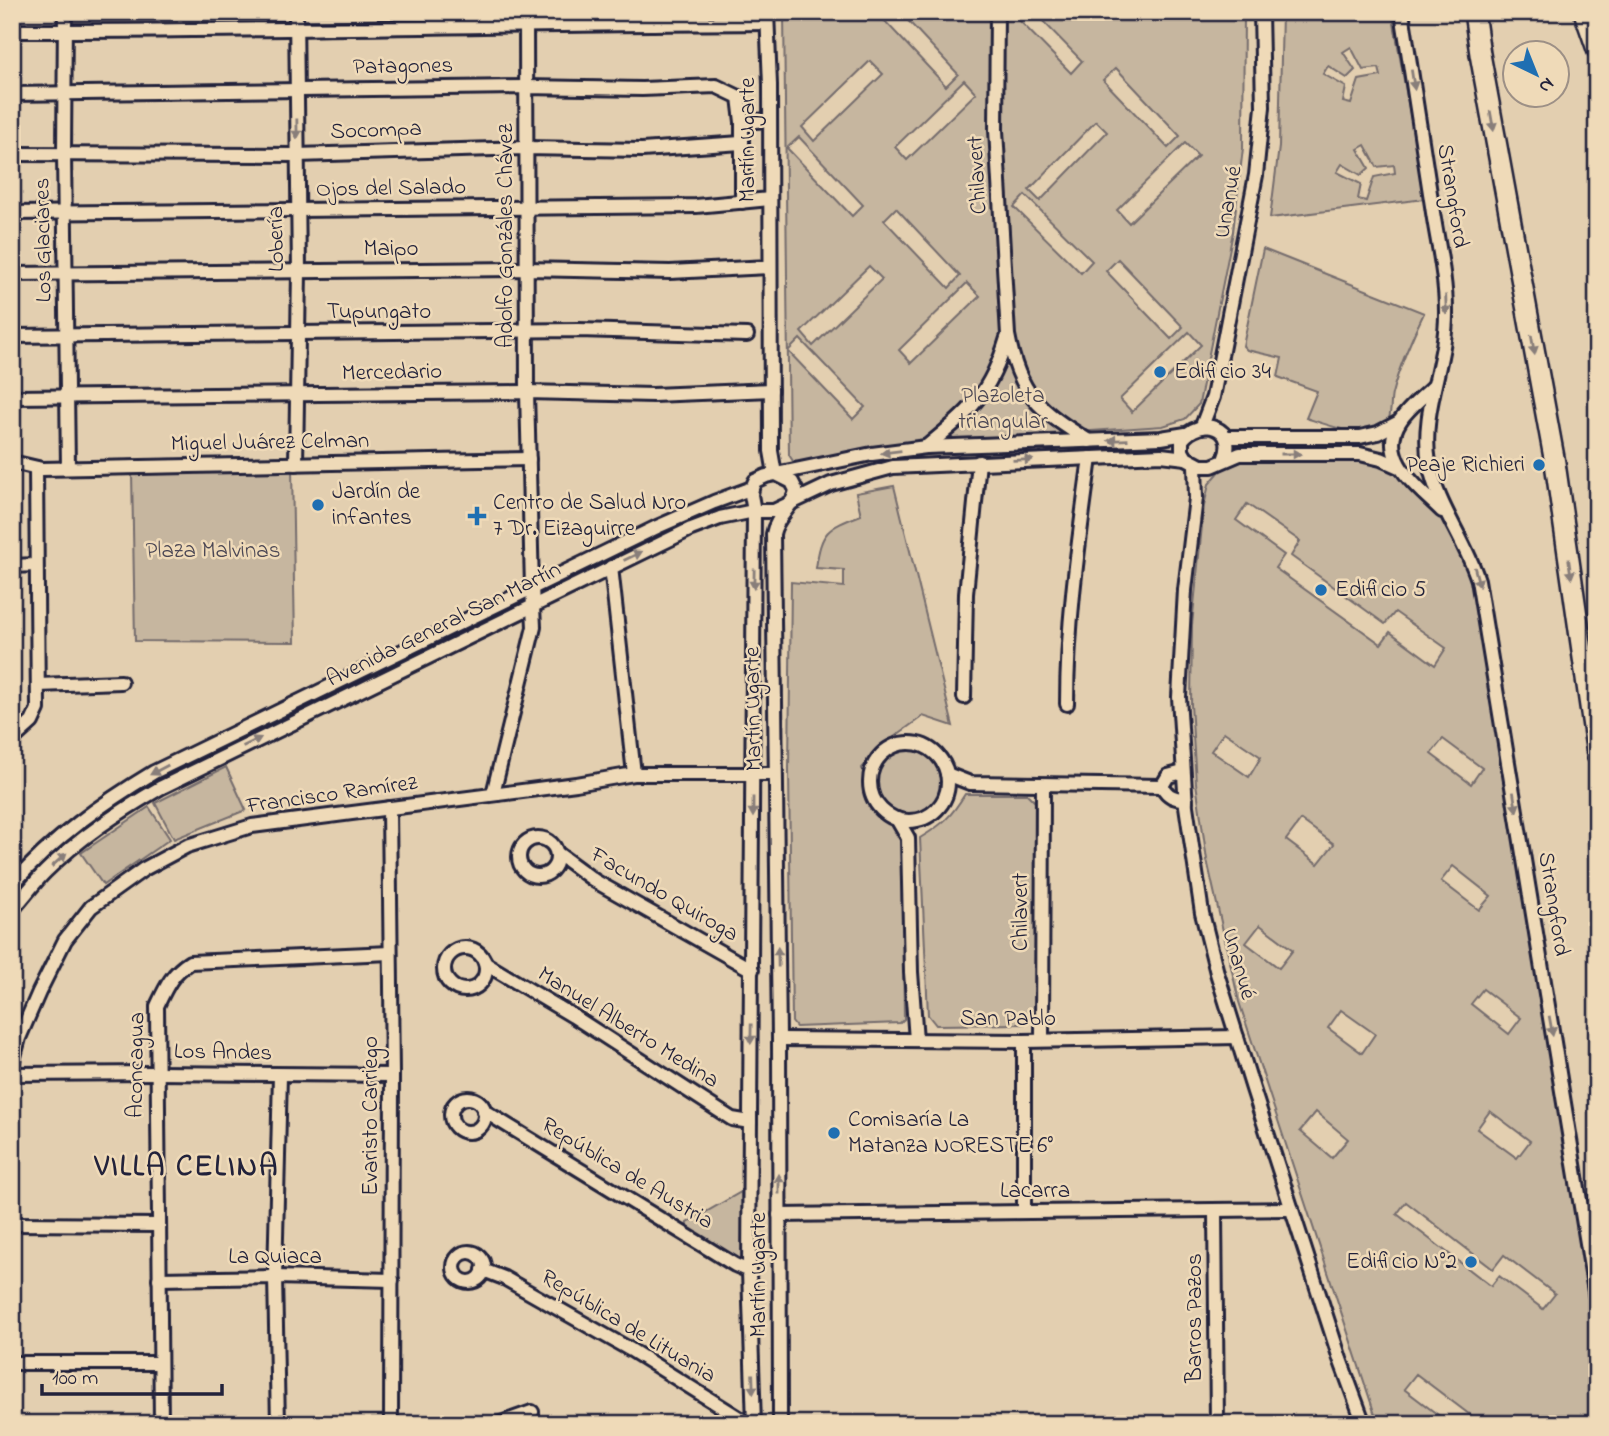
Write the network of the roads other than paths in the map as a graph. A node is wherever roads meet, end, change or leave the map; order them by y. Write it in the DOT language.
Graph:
graph roads {
  1 [pos="65,12"];
  2 [pos="296,12"];
  3 [pos="997,12"];
  4 [pos="1261,12"];
  5 [pos="1402,12"];
  6 [pos="1465,12"];
  7 [pos="1474,12"];
  8 [pos="1584,13"];
  9 [pos="767,18"];
  10 [pos="526,19"];
  11 [pos="296,30"];
  12 [pos="20,31"];
  13 [pos="66,31"];
  14 [pos="1597,48"];
  15 [pos="1480,54"];
  16 [pos="526,87"];
  17 [pos="296,90"];
  18 [pos="65,93"];
  19 [pos="12,94"];
  20 [pos="769,120"];
  21 [pos="743,122"];
  22 [pos="741,143"];
  23 [pos="525,148"];
  24 [pos="12,154"];
  25 [pos="64,154"];
  26 [pos="297,155"];
  27 [pos="770,199"];
  28 [pos="743,202"];
  29 [pos="527,208"];
  30 [pos="298,211"];
  31 [pos="12,213"];
  32 [pos="66,213"];
  33 [pos="769,267"];
  34 [pos="527,269"];
  35 [pos="299,271"];
  36 [pos="12,274"];
  37 [pos="67,274"];
  38 [pos="528,332"];
  39 [pos="298,334"];
  40 [pos="65,335"];
  41 [pos="747,335"];
  42 [pos="1008,335"];
  43 [pos="12,336"];
  44 [pos="1434,386"];
  45 [pos="771,390"];
  46 [pos="527,393"];
  47 [pos="298,396"];
  48 [pos="12,397"];
  49 [pos="67,397"];
  50 [pos="1213,397"];
  51 [pos="1399,422"];
  52 [pos="1202,426"];
  53 [pos="1221,433"];
  54 [pos="1186,434"];
  55 [pos="1090,441"];
  56 [pos="926,447"];
  57 [pos="1090,458"];
  58 [pos="529,459"];
  59 [pos="1191,461"];
  60 [pos="12,462"];
  61 [pos="979,462"];
  62 [pos="1218,463"];
  63 [pos="296,464"];
  64 [pos="68,467"];
  65 [pos="1399,467"];
  66 [pos="36,468"];
  67 [pos="775,474"];
  68 [pos="752,488"];
  69 [pos="1196,498"];
  70 [pos="791,505"];
  71 [pos="754,511"];
  72 [pos="1447,516"];
  73 [pos="12,565"];
  74 [pos="36,565"];
  75 [pos="611,567"];
  76 [pos="532,587"];
  77 [pos="534,605"];
  78 [pos="121,682"];
  79 [pos="38,685"];
  80 [pos="964,697"];
  81 [pos="1067,704"];
  82 [pos="12,740"];
  83 [pos="1597,755"];
  84 [pos="1183,772"];
  85 [pos="634,774"];
  86 [pos="775,774"];
  87 [pos="947,774"];
  88 [pos="753,775"];
  89 [pos="970,783"];
  90 [pos="1043,785"];
  91 [pos="1162,786"];
  92 [pos="493,794"];
  93 [pos="1186,800"];
  94 [pos="942,803"];
  95 [pos="389,808"];
  96 [pos="924,818"];
  97 [pos="897,820"];
  98 [pos="908,838"];
  99 [pos="557,853"];
  100 [pos="12,885"];
  101 [pos="12,910"];
  102 [pos="390,954"];
  103 [pos="486,964"];
  104 [pos="752,970"];
  105 [pos="1237,1037"];
  106 [pos="779,1039"];
  107 [pos="916,1040"];
  108 [pos="1042,1040"];
  109 [pos="1024,1041"];
  110 [pos="12,1065"];
  111 [pos="157,1073"];
  112 [pos="12,1074"];
  113 [pos="392,1074"];
  114 [pos="280,1075"];
  115 [pos="485,1111"];
  116 [pos="750,1122"];
  117 [pos="1292,1209"];
  118 [pos="1024,1212"];
  119 [pos="1215,1212"];
  120 [pos="779,1215"];
  121 [pos="12,1224"];
  122 [pos="158,1225"];
  123 [pos="483,1269"];
  124 [pos="749,1271"];
  125 [pos="275,1277"];
  126 [pos="159,1279"];
  127 [pos="392,1280"];
  128 [pos="1597,1304"];
  129 [pos="12,1363"];
  130 [pos="160,1363"];
  131 [pos="532,1412"];
  132 [pos="161,1424"];
  133 [pos="278,1424"];
  134 [pos="391,1424"];
  135 [pos="498,1424"];
  136 [pos="749,1424"];
  137 [pos="754,1424"];
  138 [pos="780,1424"];
  139 [pos="1217,1424"];
  140 [pos="1364,1424"];
  1 -- 13 [label="street, Los Glaciares"];
  2 -- 11 [label="street, Lobería"];
  3 -- 42 [label="street, Chilavert"];
  4 -- 50 [label="street, Unanué"];
  5 -- 44 [label="street, Strangford, one-way"];
  6 -- 15 [label="highway"];
  7 -- 15 [label="highway"];
  8 -- 14 [label="highway"];
  9 -- 10 [label="street"];
  9 -- 20 [label="street, Martín Ugarte"];
  10 -- 11 [label="street"];
  10 -- 16 [label="street, Adolfo Gonzáles Chávez"];
  11 -- 13 [label="street"];
  11 -- 17 [label="street, Lobería"];
  12 -- 13 [label="street"];
  13 -- 18 [label="street, Los Glaciares"];
  15 -- 83 [label="highway, one-way"];
  16 -- 17 [label="street, Patagones"];
  16 -- 21 [label="street, Patagones"];
  16 -- 23 [label="street, Adolfo Gonzáles Chávez"];
  17 -- 18 [label="street, Patagones"];
  17 -- 26 [label="street, Lobería, one-way"];
  18 -- 19 [label="street, Patagones"];
  18 -- 25 [label="street, Los Glaciares"];
  20 -- 21 [label="street"];
  20 -- 27 [label="street, Martín Ugarte"];
  21 -- 22 [label="street"];
  22 -- 23 [label="street, Socompa"];
  22 -- 28 [label="street"];
  23 -- 26 [label="street, Socompa"];
  23 -- 29 [label="street, Adolfo Gonzáles Chávez"];
  24 -- 25 [label="street, Socompa"];
  25 -- 26 [label="street, Socompa"];
  25 -- 32 [label="street, Los Glaciares"];
  26 -- 30 [label="street, Lobería"];
  27 -- 28 [label="street, Ojos del Salado"];
  27 -- 33 [label="street, Martín Ugarte"];
  28 -- 29 [label="street, Ojos del Salado"];
  29 -- 30 [label="street, Ojos del Salado"];
  29 -- 34 [label="street, Adolfo Gonzáles Chávez"];
  30 -- 32 [label="street, Ojos del Salado"];
  30 -- 35 [label="street, Lobería"];
  31 -- 32 [label="street, Ojos del Salado"];
  32 -- 37 [label="street, Los Glaciares"];
  33 -- 34 [label="street, Maipo"];
  33 -- 45 [label="street, Martín Ugarte"];
  34 -- 35 [label="street, Maipo"];
  34 -- 38 [label="street, Adolfo Gonzáles Chávez"];
  35 -- 37 [label="street, Maipo"];
  35 -- 39 [label="street, Lobería"];
  36 -- 37 [label="street, Maipo"];
  37 -- 40 [label="street, Los Glaciares"];
  38 -- 39 [label="street, Tupungato"];
  38 -- 41 [label="street, Tupungato"];
  38 -- 46 [label="street, Adolfo Gonzáles Chávez"];
  39 -- 40 [label="street, Tupungato"];
  39 -- 47 [label="street, Lobería"];
  40 -- 43 [label="street, Tupungato"];
  40 -- 49 [label="street, Los Glaciares"];
  42 -- 55 [label="street, Chilavert"];
  42 -- 56 [label="street, Chilavert"];
  44 -- 51 [label="street, Strangford"];
  44 -- 72 [label="street, Strangford"];
  45 -- 46 [label="street, Mercedario"];
  45 -- 67 [label="street, Martín Ugarte"];
  46 -- 47 [label="street, Mercedario"];
  46 -- 58 [label="street, Adolfo Gonzáles Chávez"];
  47 -- 49 [label="street, Mercedario"];
  47 -- 63 [label="street, Lobería"];
  48 -- 49 [label="street, Mercedario"];
  49 -- 64 [label="street, Los Glaciares"];
  50 -- 52 [label="street, Unanué"];
  50 -- 53 [label="street, Unanué"];
  51 -- 53 [label="street"];
  51 -- 65 [label="street"];
  52 -- 53 [label="street"];
  52 -- 54 [label="street"];
  53 -- 62 [label="street"];
  54 -- 55 [label="street, Avenida General San Martín, one-way"];
  54 -- 59 [label="street"];
  55 -- 56 [label="street, Avenida General San Martín"];
  56 -- 67 [label="street, Avenida General San Martín, one-way"];
  57 -- 59 [label="street, Avenida General San Martín"];
  61 -- 57 [label="street, Avenida General San Martín, one-way"];
  57 -- 81 [label="street"];
  58 -- 63 [label="street, Miguel Juárez Celman"];
  58 -- 76 [label="street, Adolfo Gonzáles Chávez"];
  59 -- 62 [label="street"];
  59 -- 69 [label="street, Unanué"];
  60 -- 66 [label="street, Miguel Juárez Celman"];
  61 -- 70 [label="street, Avenida General San Martín"];
  61 -- 80 [label="street"];
  62 -- 65 [label="street, one-way"];
  62 -- 69 [label="street, Unanué"];
  63 -- 64 [label="street, Miguel Juárez Celman"];
  64 -- 66 [label="street, Miguel Juárez Celman"];
  65 -- 72 [label="street, Strangford"];
  66 -- 74 [label="street"];
  67 -- 68 [label="street, Avenida General San Martín"];
  67 -- 70 [label="street"];
  68 -- 71 [label="street, Martín Ugarte"];
  68 -- 76 [label="street, Avenida General San Martín"];
  69 -- 84 [label="street, Unanué"];
  70 -- 71 [label="street, Avenida General San Martín"];
  70 -- 86 [label="street, Martín Ugarte"];
  75 -- 71 [label="street, Avenida General San Martín, one-way"];
  71 -- 88 [label="street, Martín Ugarte, one-way"];
  72 -- 128 [label="street, Strangford, one-way"];
  73 -- 74 [label="street"];
  74 -- 79 [label="street"];
  75 -- 77 [label="street, Avenida General San Martín"];
  75 -- 85 [label="street"];
  76 -- 77 [label="street, Adolfo Gonzáles Chávez"];
  76 -- 100 [label="street, Avenida General San Martín, one-way"];
  77 -- 92 [label="street, Adolfo Gonzáles Chávez"];
  101 -- 77 [label="street, Avenida General San Martín, one-way"];
  78 -- 79 [label="street"];
  79 -- 82 [label="street"];
  84 -- 91 [label="street"];
  84 -- 93 [label="street, Unanué"];
  85 -- 88 [label="street, Francisco Ramírez"];
  85 -- 92 [label="street, Francisco Ramírez"];
  86 -- 88 [label="street, Francisco Ramírez"];
  106 -- 86 [label="street, Martín Ugarte, one-way"];
  87 -- 89 [label="street"];
  87 -- 94 [label="street"];
  87 -- 97 [label="street"];
  88 -- 104 [label="street, Martín Ugarte, one-way"];
  89 -- 90 [label="street"];
  89 -- 94 [label="street"];
  90 -- 91 [label="street"];
  90 -- 108 [label="street, Chilavert"];
  91 -- 93 [label="street"];
  92 -- 95 [label="street, Francisco Ramírez"];
  93 -- 105 [label="street, Unanué"];
  94 -- 96 [label="street"];
  95 -- 102 [label="street, Evaristo Carriego"];
  95 -- 110 [label="street, Francisco Ramírez"];
  96 -- 97 [label="street"];
  96 -- 98 [label="street"];
  97 -- 98 [label="street"];
  98 -- 107 [label="street"];
  99 -- 104 [label="street, Facundo Quiroga"];
  102 -- 111 [label="street, Aconcagua"];
  102 -- 113 [label="street, Evaristo Carriego"];
  103 -- 116 [label="street, Manuel Alberto Medina"];
  104 -- 116 [label="street, Martín Ugarte, one-way"];
  105 -- 108 [label="street, San Pablo"];
  105 -- 117 [label="street, Unanué"];
  106 -- 107 [label="street, San Pablo"];
  120 -- 106 [label="street, Martín Ugarte, one-way"];
  107 -- 109 [label="street, San Pablo"];
  108 -- 109 [label="street, San Pablo"];
  109 -- 118 [label="street"];
  111 -- 112 [label="street, Los Andes"];
  111 -- 114 [label="street, Los Andes"];
  111 -- 122 [label="street, Aconcagua"];
  113 -- 114 [label="street, Los Andes"];
  113 -- 127 [label="street, Evaristo Carriego"];
  114 -- 125 [label="street"];
  115 -- 124 [label="street, República de Austria"];
  116 -- 124 [label="street, Martín Ugarte"];
  117 -- 119 [label="street, Lacarra"];
  117 -- 140 [label="street, Unanué"];
  118 -- 119 [label="street, Lacarra"];
  118 -- 120 [label="street, Lacarra"];
  119 -- 139 [label="street, Barros Pazos"];
  120 -- 138 [label="street, Martín Ugarte"];
  121 -- 122 [label="street"];
  122 -- 126 [label="street, Aconcagua"];
  123 -- 136 [label="street, República de Lituania"];
  124 -- 137 [label="street, Martín Ugarte, one-way"];
  125 -- 126 [label="street, La Quiaca"];
  125 -- 127 [label="street, La Quiaca"];
  125 -- 133 [label="street"];
  126 -- 130 [label="street, Aconcagua"];
  127 -- 134 [label="street, Evaristo Carriego"];
  129 -- 130 [label="street"];
  130 -- 132 [label="street, Aconcagua"];
  131 -- 135 [label="street"];
}
